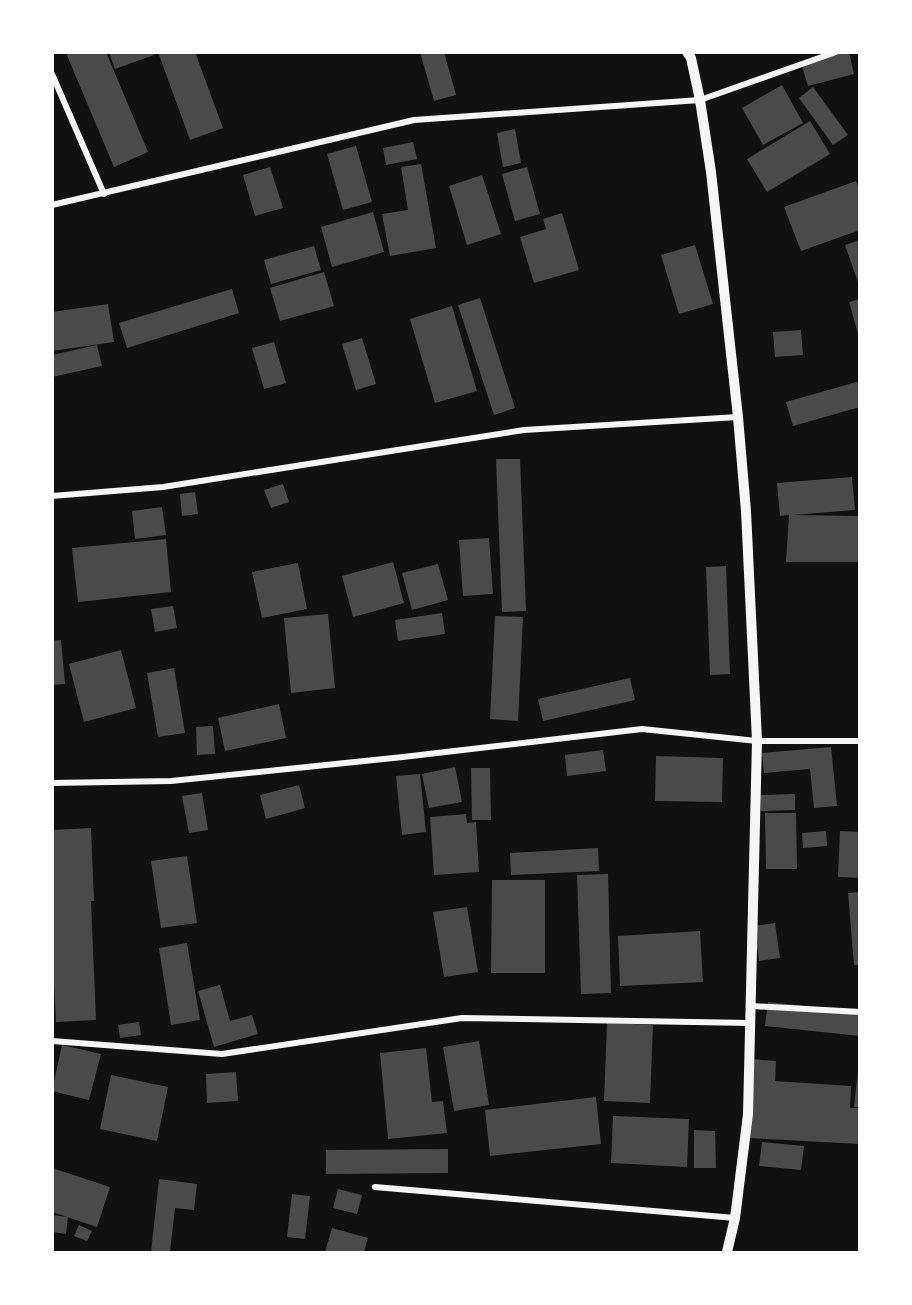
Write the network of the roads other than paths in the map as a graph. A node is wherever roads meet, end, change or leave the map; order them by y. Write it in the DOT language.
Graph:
graph roads {
  1 [pos="687,52"];
  2 [pos="836,52"];
  3 [pos="52,74"];
  4 [pos="700,100"];
  5 [pos="104,194"];
  6 [pos="52,205"];
  7 [pos="738,417"];
  8 [pos="52,496"];
  9 [pos="757,741"];
  10 [pos="860,741"];
  11 [pos="52,783"];
  12 [pos="751,1006"];
  13 [pos="860,1012"];
  14 [pos="750,1023"];
  15 [pos="52,1041"];
  16 [pos="375,1187"];
  17 [pos="735,1218"];
  18 [pos="728,1252"];
  1 -- 4 [label="street"];
  2 -- 4 [label="street"];
  3 -- 5 [label="street"];
  4 -- 5 [label="street"];
  4 -- 7 [label="street"];
  5 -- 6 [label="street"];
  7 -- 8 [label="street"];
  7 -- 9 [label="street"];
  9 -- 10 [label="street"];
  9 -- 11 [label="street"];
  9 -- 12 [label="street"];
  12 -- 13 [label="street"];
  12 -- 14 [label="street"];
  14 -- 15 [label="street"];
  14 -- 17 [label="street"];
  16 -- 17 [label="street"];
  17 -- 18 [label="street"];
}
